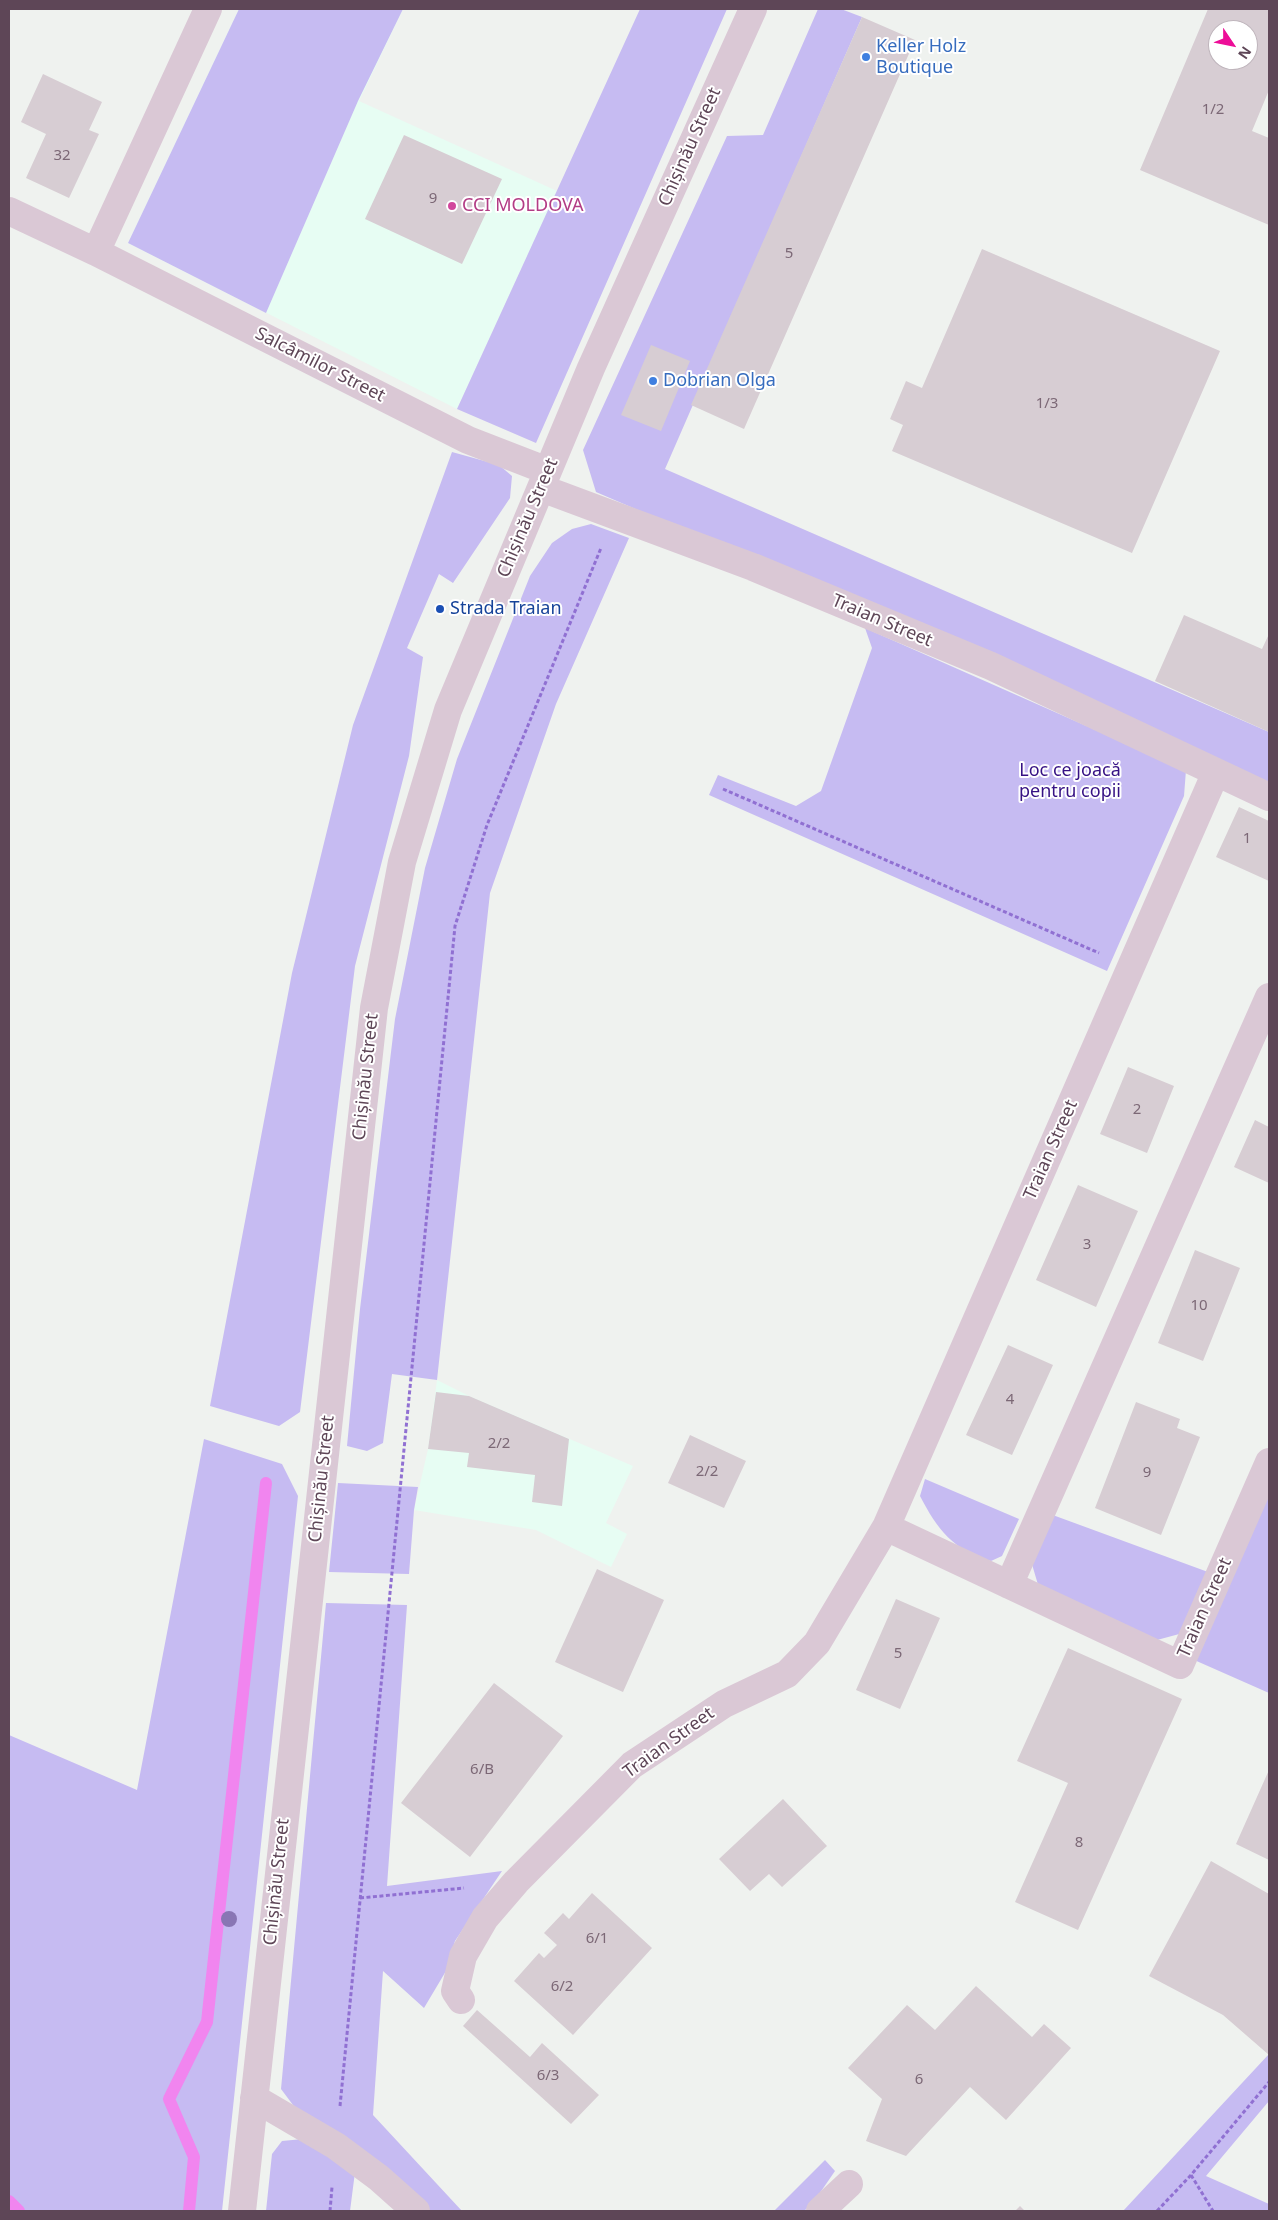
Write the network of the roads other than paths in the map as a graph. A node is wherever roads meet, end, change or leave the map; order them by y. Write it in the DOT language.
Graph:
graph roads {
  1 [pos="208,9"];
  2 [pos="753,9"];
  3 [pos="9,211"];
  4 [pos="96,252"];
  5 [pos="545,480"];
  6 [pos="1216,772"];
  7 [pos="1269,797"];
  8 [pos="1269,997"];
  9 [pos="1269,1462"];
  10 [pos="886,1527"];
  11 [pos="1009,1584"];
  12 [pos="461,2000"];
  13 [pos="254,2098"];
  14 [pos="849,2184"];
  15 [pos="242,2211"];
  16 [pos="416,2211"];
  17 [pos="820,2211"];
  1 -- 4 [label="street"];
  2 -- 5 [label="street, Chișinău Street"];
  3 -- 4 [label="street, Salcâmilor Street"];
  4 -- 5 [label="street, Salcâmilor Street"];
  5 -- 6 [label="street, Traian Street"];
  5 -- 13 [label="street, Chișinău Street"];
  6 -- 7 [label="street, Traian Street"];
  6 -- 10 [label="street, Traian Street"];
  8 -- 11 [label="street"];
  9 -- 11 [label="street, Traian Street"];
  10 -- 11 [label="street, Traian Street"];
  10 -- 12 [label="street, Traian Street"];
  13 -- 15 [label="street, Chișinău Street"];
  13 -- 16 [label="street"];
  14 -- 17 [label="street"];
}
